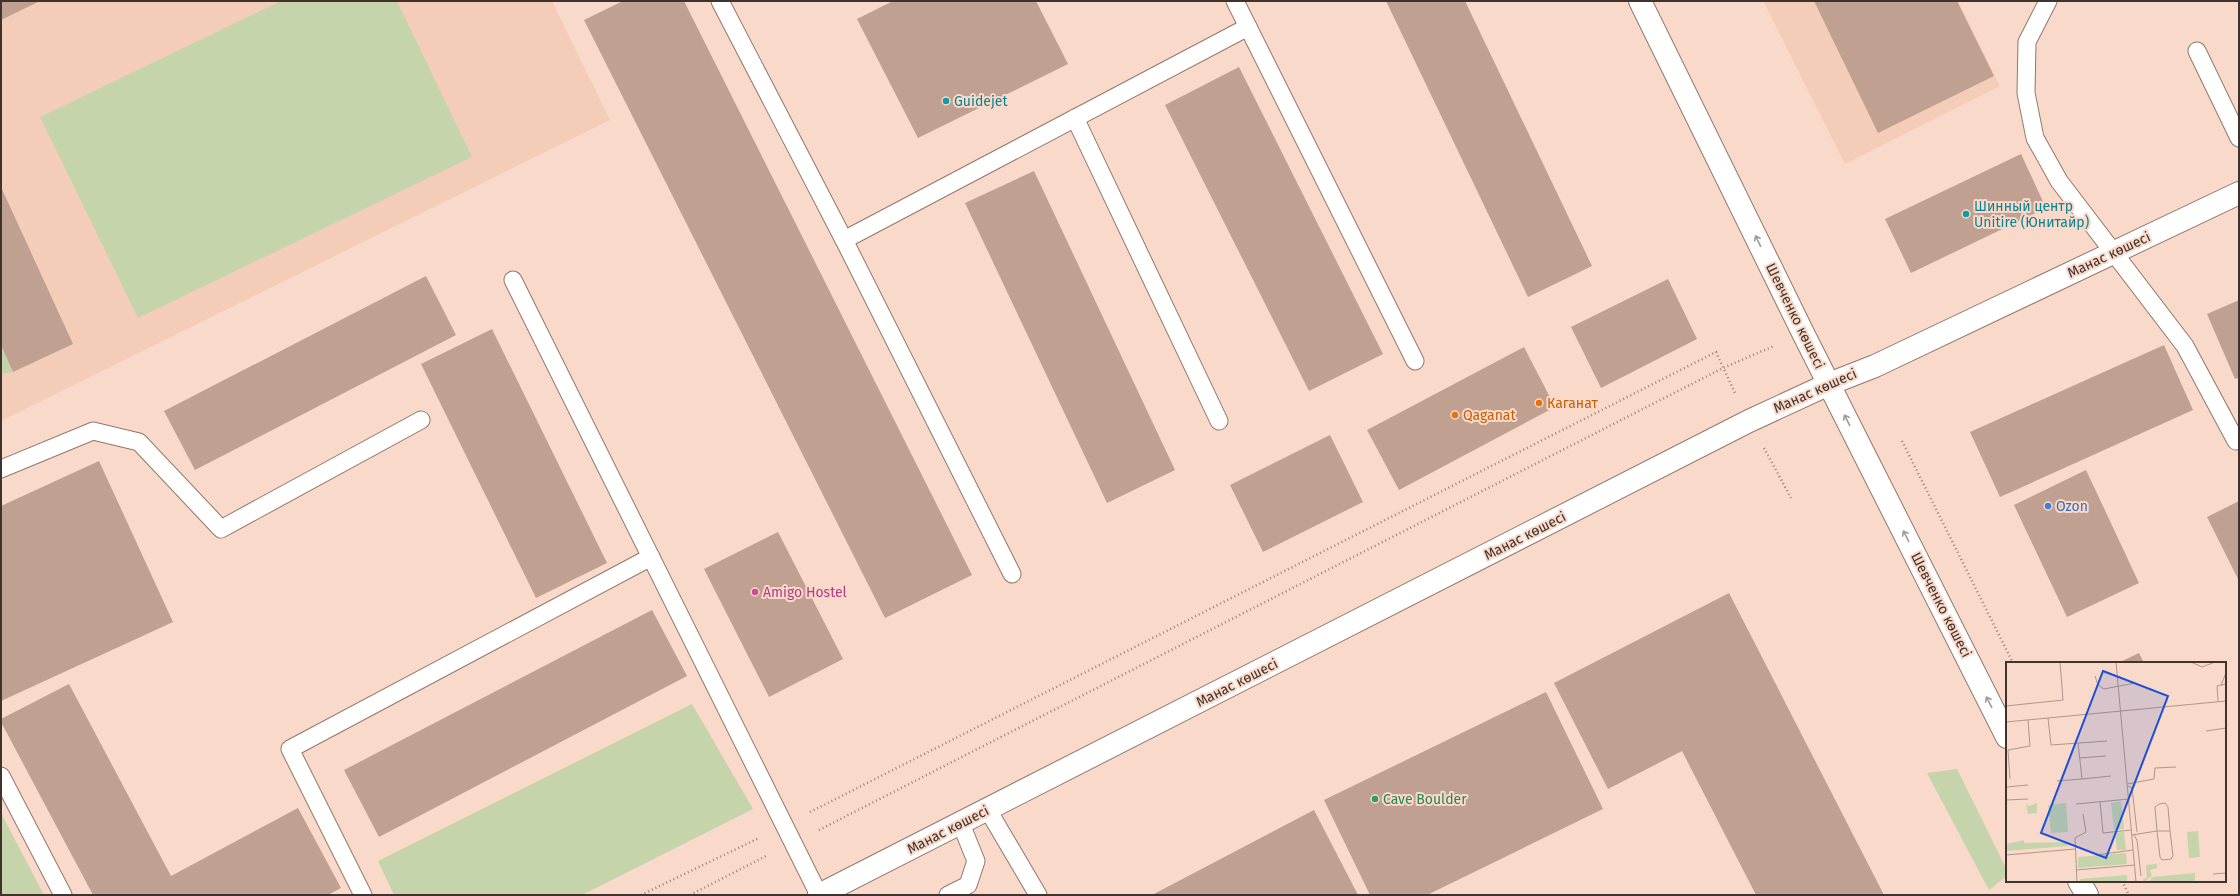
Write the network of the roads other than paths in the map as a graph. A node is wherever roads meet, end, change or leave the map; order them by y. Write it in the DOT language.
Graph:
graph roads {
  1 [pos="720,1"];
  2 [pos="1235,1"];
  3 [pos="1640,1"];
  4 [pos="2048,1"];
  5 [pos="1248,27"];
  6 [pos="2197,51"];
  7 [pos="1076,118"];
  8 [pos="2239,138"];
  9 [pos="2239,193"];
  10 [pos="844,240"];
  11 [pos="2112,253"];
  12 [pos="514,280"];
  13 [pos="1415,361"];
  14 [pos="1829,384"];
  15 [pos="421,420"];
  16 [pos="1220,421"];
  17 [pos="2236,441"];
  18 [pos="1,469"];
  19 [pos="651,557"];
  20 [pos="1012,574"];
  21 [pos="2006,735"];
  22 [pos="1,776"];
  23 [pos="988,810"];
  24 [pos="961,824"];
  25 [pos="2080,882"];
  26 [pos="63,895"];
  27 [pos="363,895"];
  28 [pos="819,895"];
  29 [pos="948,895"];
  30 [pos="1038,895"];
  31 [pos="2086,895"];
  1 -- 10 [label="lane"];
  2 -- 5 [label="lane"];
  14 -- 3 [label="street, Шевченко көшесі, one-way"];
  4 -- 11 [label="lane"];
  5 -- 7 [label="lane"];
  5 -- 13 [label="lane"];
  6 -- 8 [label="lane"];
  7 -- 10 [label="lane"];
  7 -- 16 [label="lane"];
  9 -- 11 [label="street, Манас көшесі"];
  10 -- 20 [label="lane"];
  11 -- 14 [label="street, Манас көшесі"];
  11 -- 17 [label="lane"];
  12 -- 19 [label="lane"];
  21 -- 14 [label="street, Шевченко көшесі, one-way"];
  14 -- 23 [label="street, Манас көшесі"];
  15 -- 18 [label="lane"];
  19 -- 27 [label="lane"];
  19 -- 28 [label="lane"];
  22 -- 26 [label="lane"];
  23 -- 24 [label="street, Манас көшесі"];
  23 -- 30 [label="lane"];
  24 -- 28 [label="street, Манас көшесі"];
  24 -- 29 [label="lane"];
  25 -- 31 [label="street"];
}
